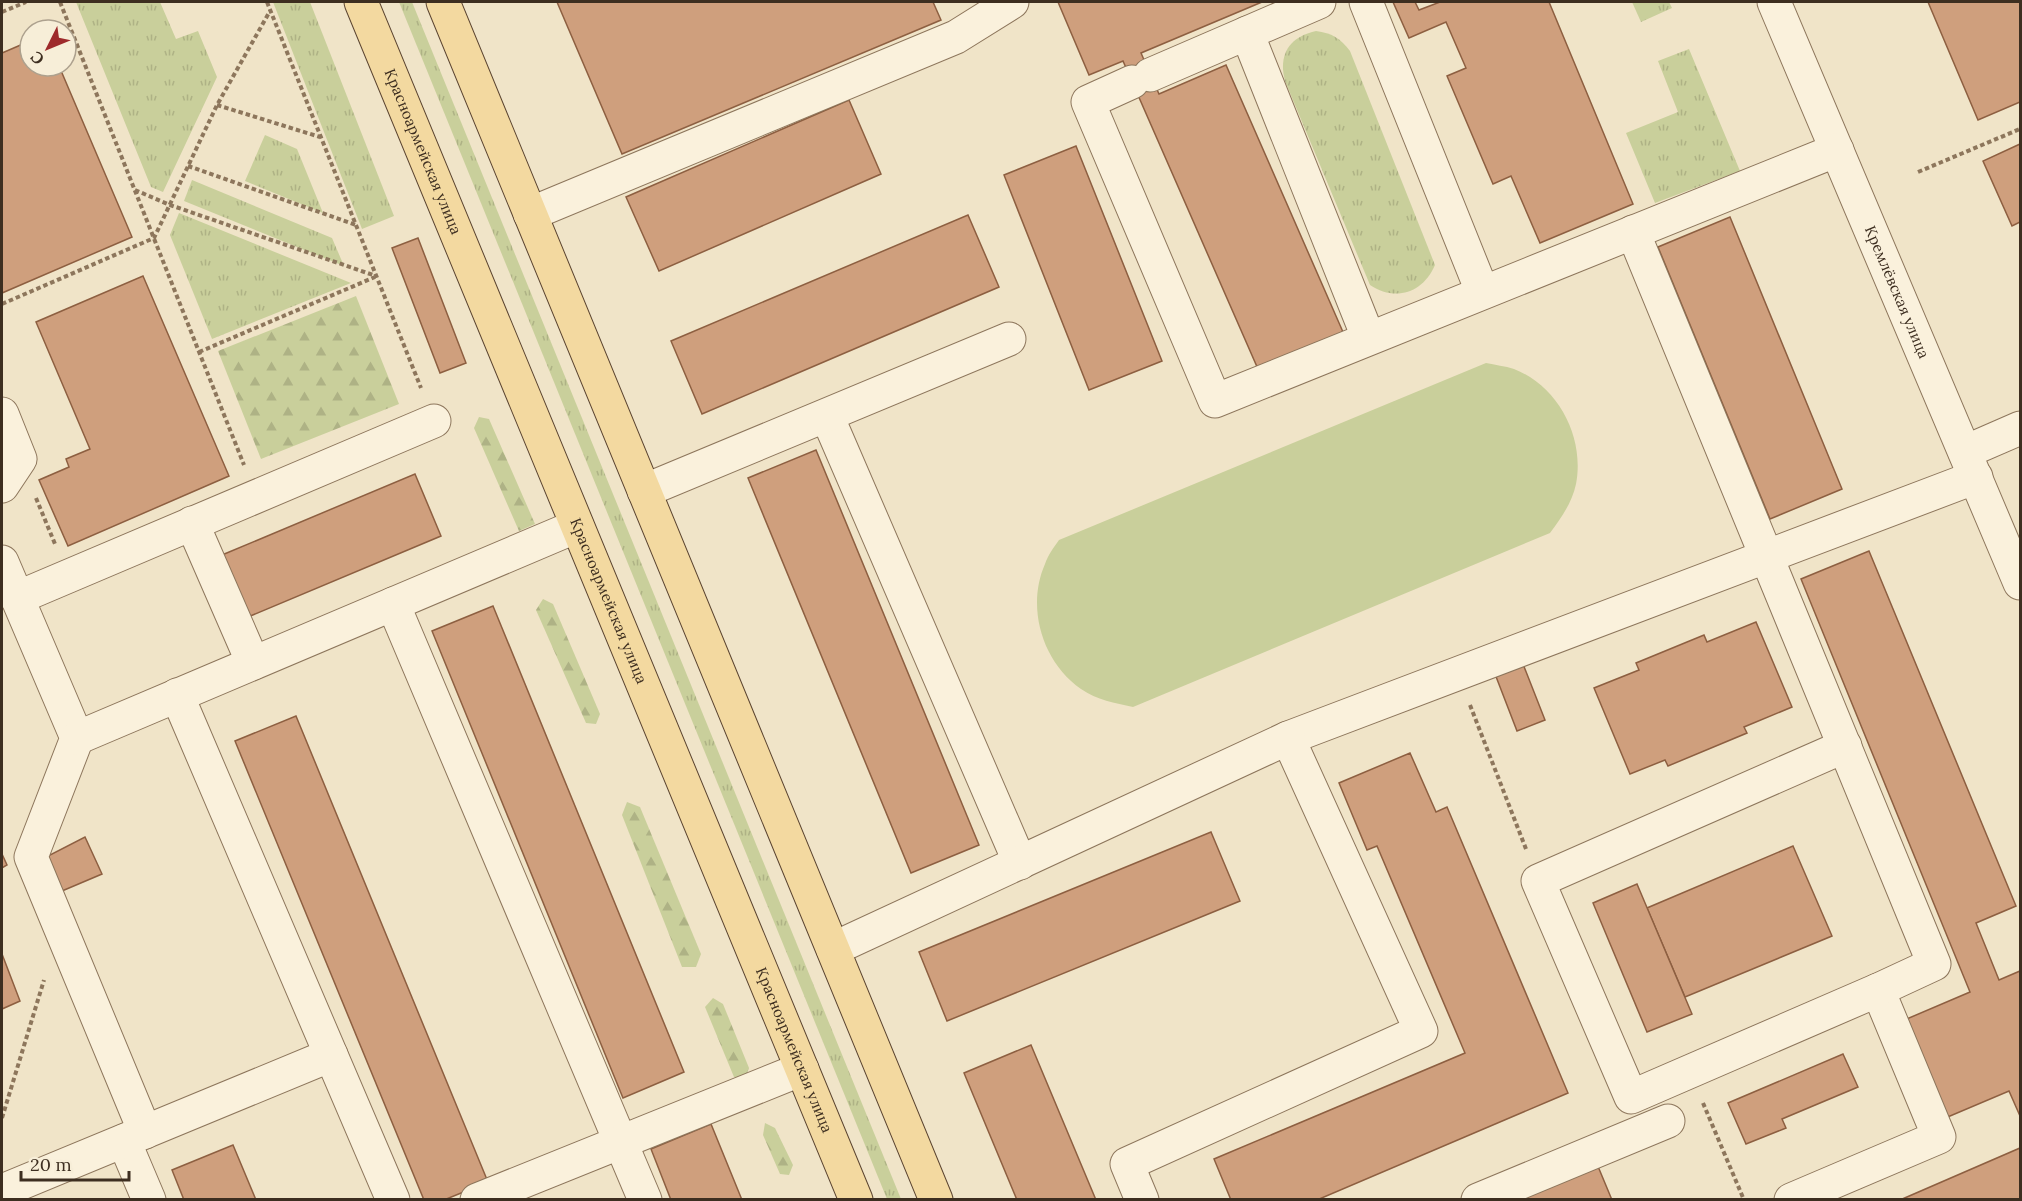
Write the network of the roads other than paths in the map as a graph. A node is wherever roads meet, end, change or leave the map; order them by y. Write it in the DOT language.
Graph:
graph roads {
  1 [pos="361,2"];
  2 [pos="443,2"];
  3 [pos="1012,2"];
  4 [pos="1319,2"];
  5 [pos="1366,2"];
  6 [pos="1774,2"];
  7 [pos="1247,33"];
  8 [pos="1837,150"];
  9 [pos="530,214"];
  10 [pos="1634,232"];
  11 [pos="1482,291"];
  12 [pos="1368,337"];
  13 [pos="1009,339"];
  14 [pos="2,414"];
  15 [pos="827,416"];
  16 [pos="434,421"];
  17 [pos="2020,428"];
  18 [pos="1970,464"];
  19 [pos="2,486"];
  20 [pos="644,491"];
  21 [pos="192,524"];
  22 [pos="577,526"];
  23 [pos="1768,557"];
  24 [pos="2,562"];
  25 [pos="2020,583"];
  26 [pos="17,598"];
  27 [pos="393,604"];
  28 [pos="253,663"];
  29 [pos="177,695"];
  30 [pos="76,738"];
  31 [pos="1288,738"];
  32 [pos="1845,746"];
  33 [pos="1020,863"];
  34 [pos="833,949"];
  35 [pos="1878,990"];
  36 [pos="331,1055"];
  37 [pos="802,1069"];
  38 [pos="1668,1121"];
  39 [pos="134,1136"];
  40 [pos="620,1142"];
  41 [pos="2,1191"];
  42 [pos="149,1200"];
  43 [pos="393,1200"];
  44 [pos="477,1200"];
  45 [pos="645,1200"];
  46 [pos="855,1200"];
  47 [pos="936,1200"];
  48 [pos="1142,1200"];
  49 [pos="1478,1200"];
  50 [pos="1791,1200"];
  1 -- 22 [label="main road, Красноармейская улица"];
  2 -- 9 [label="main road"];
  3 -- 9 [label="street"];
  4 -- 7 [label="street"];
  5 -- 11 [label="street"];
  6 -- 8 [label="street, Кремлёвская улица"];
  7 -- 12 [label="street"];
  7 -- 12 [label="street"];
  8 -- 10 [label="street"];
  8 -- 18 [label="street, Кремлёвская улица"];
  9 -- 20 [label="main road"];
  10 -- 11 [label="street"];
  10 -- 23 [label="street"];
  11 -- 12 [label="street"];
  13 -- 15 [label="street"];
  14 -- 19 [label="street"];
  15 -- 20 [label="street"];
  15 -- 33 [label="street"];
  16 -- 21 [label="street"];
  17 -- 18 [label="street"];
  18 -- 23 [label="street"];
  18 -- 25 [label="street, Кремлёвская улица"];
  20 -- 34 [label="main road"];
  21 -- 26 [label="street"];
  21 -- 28 [label="street"];
  22 -- 27 [label="street"];
  22 -- 37 [label="main road, Красноармейская улица"];
  23 -- 31 [label="street"];
  23 -- 32 [label="street"];
  24 -- 26 [label="street"];
  26 -- 30 [label="street"];
  27 -- 28 [label="street"];
  27 -- 40 [label="street"];
  28 -- 29 [label="street"];
  29 -- 30 [label="street"];
  29 -- 36 [label="street"];
  30 -- 39 [label="street"];
  31 -- 33 [label="street"];
  31 -- 48 [label="street"];
  32 -- 35 [label="street"];
  32 -- 35 [label="street"];
  33 -- 34 [label="street"];
  34 -- 47 [label="main road"];
  35 -- 50 [label="street"];
  36 -- 39 [label="street"];
  36 -- 43 [label="street"];
  37 -- 40 [label="street"];
  37 -- 46 [label="main road, Красноармейская улица"];
  38 -- 49 [label="street"];
  39 -- 41 [label="street"];
  39 -- 42 [label="street"];
  40 -- 44 [label="street"];
  40 -- 45 [label="street"];
}
